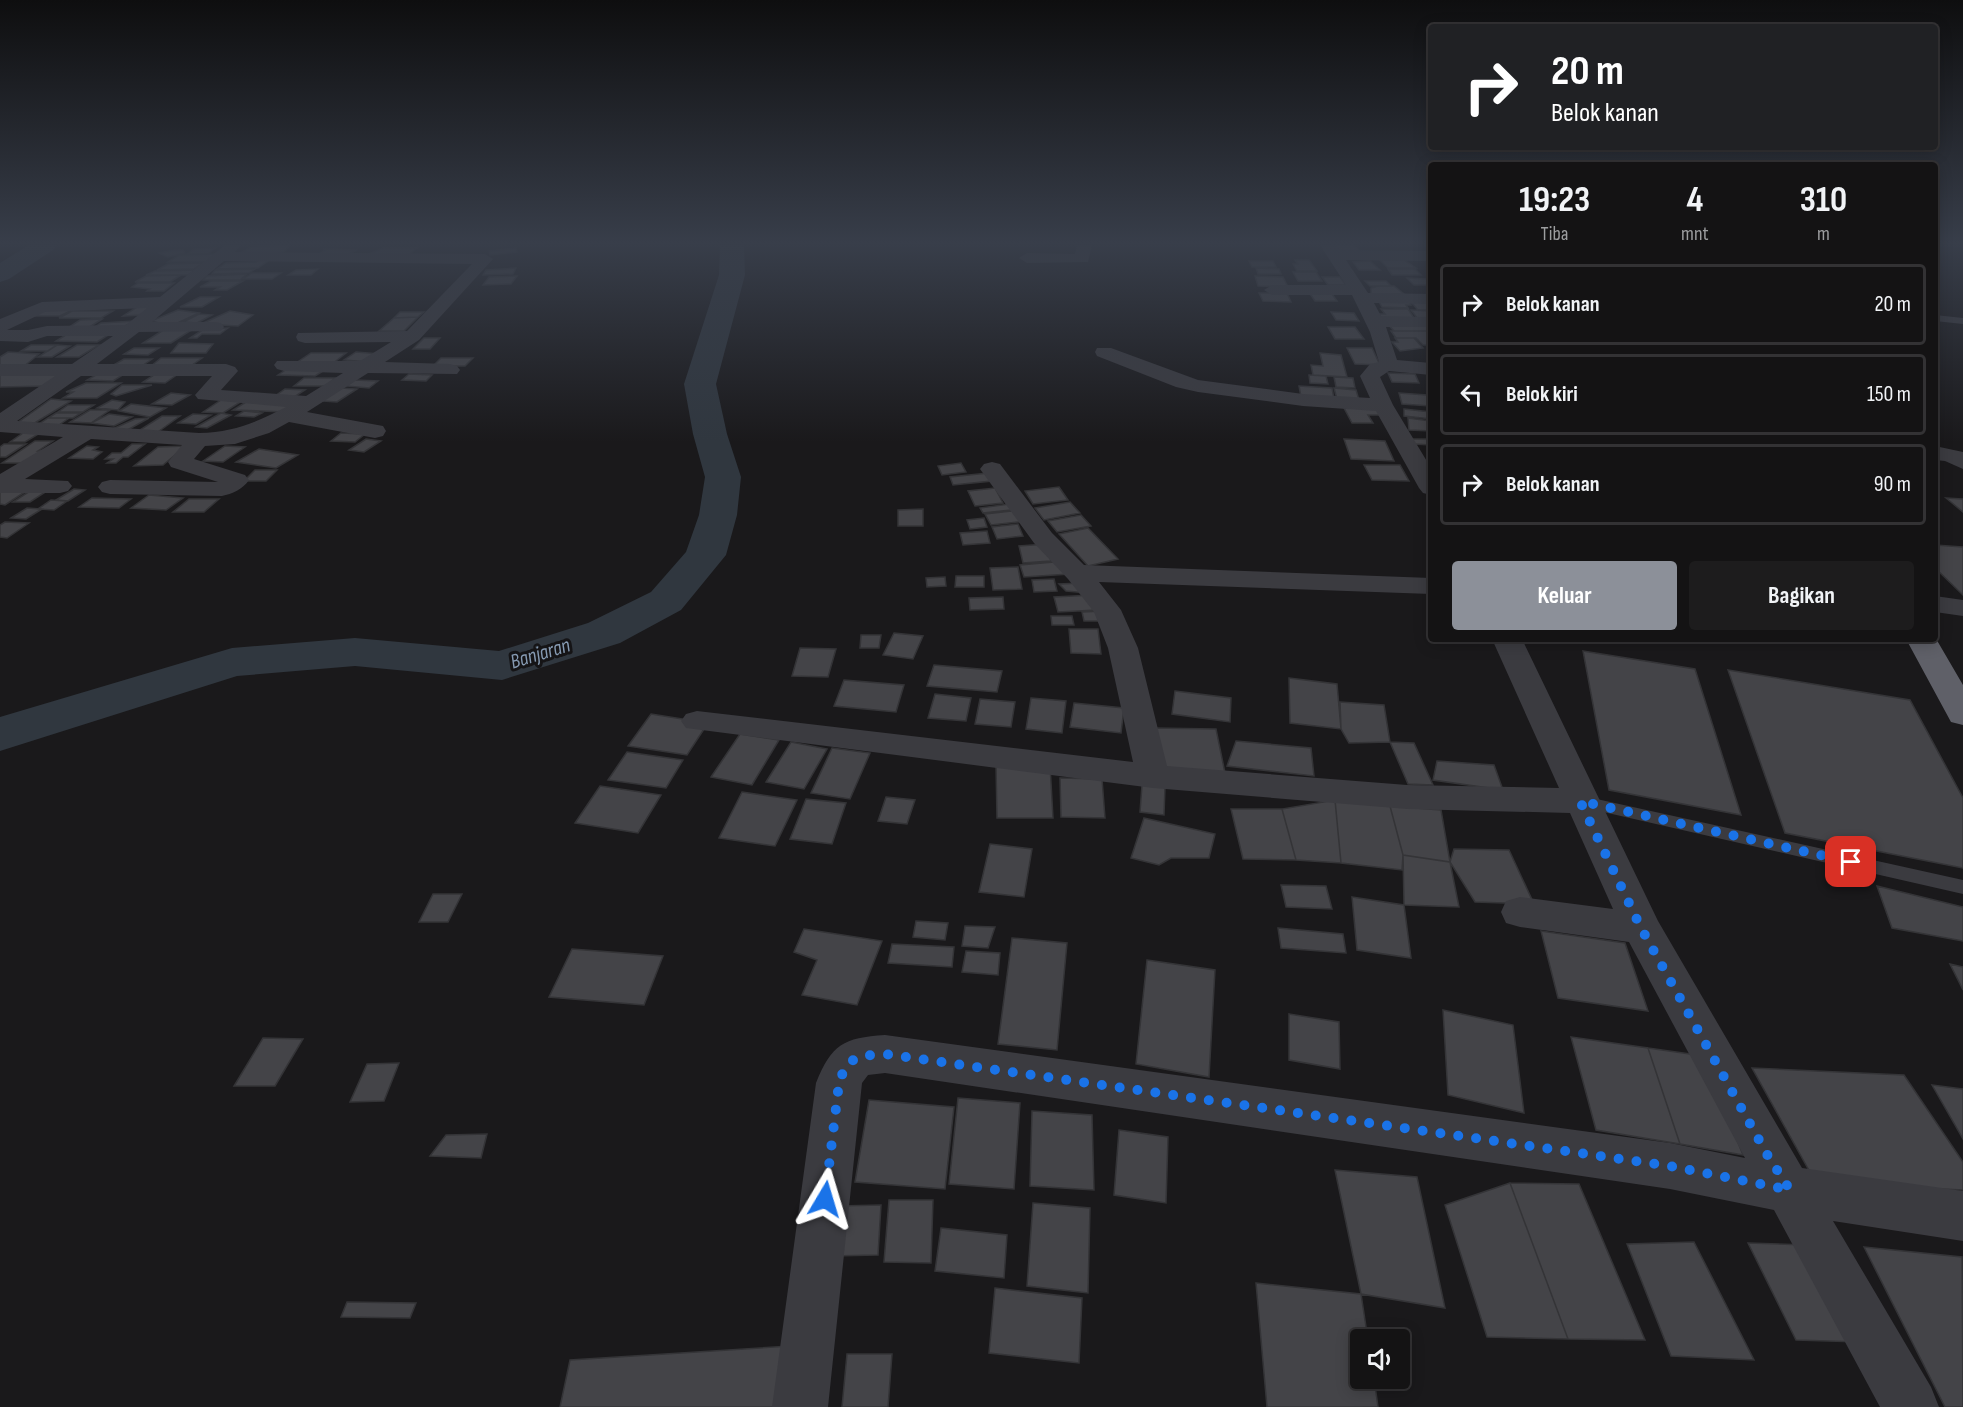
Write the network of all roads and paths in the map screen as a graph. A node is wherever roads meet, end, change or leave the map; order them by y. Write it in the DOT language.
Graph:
graph roads {
  1 [pos="38,311"];
  2 [pos="154,311"];
  3 [pos="435,311"];
  4 [pos="1369,311"];
  5 [pos="1938,318"];
  6 [pos="1374,321"];
  7 [pos="1963,321"];
  8 [pos="1428,322"];
  9 [pos="215,327"];
  10 [pos="134,329"];
  11 [pos="8,335"];
  12 [pos="412,336"];
  13 [pos="305,337"];
  14 [pos="115,343"];
  15 [pos="1104,352"];
  16 [pos="284,365"];
  17 [pos="1389,365"];
  18 [pos="365,368"];
  19 [pos="78,369"];
  20 [pos="1428,369"];
  21 [pos="0,370"];
  22 [pos="450,370"];
  23 [pos="310,402"];
  24 [pos="1383,405"];
  25 [pos="287,415"];
  26 [pos="0,424"];
  27 [pos="49,430"];
  28 [pos="375,431"];
  29 [pos="87,432"];
  30 [pos="199,440"];
  31 [pos="1938,453"];
  32 [pos="0,462"];
  33 [pos="1963,462"];
  34 [pos="992,470"];
  35 [pos="1428,480"];
  36 [pos="0,485"];
  37 [pos="60,486"];
  38 [pos="110,488"];
  39 [pos="1077,573"];
  40 [pos="1428,586"];
  41 [pos="1938,604"];
  42 [pos="1963,608"];
  43 [pos="1508,642"];
  44 [pos="1923,642"];
  45 [pos="1963,714"];
  46 [pos="698,721"];
  47 [pos="1153,776"];
  48 [pos="1580,801"];
  49 [pos="1963,887"];
  50 [pos="1520,912"];
  51 [pos="1641,928"];
  52 [pos="1790,1190"];
  53 [pos="1963,1216"];
  54 [pos="800,1407"];
  55 [pos="1911,1407"];
  1 -- 11 [label="street"];
  2 -- 10 [label="street"];
  3 -- 12 [label="street"];
  4 -- 6 [label="street"];
  5 -- 7 [label="lane"];
  6 -- 8 [label="street"];
  6 -- 17 [label="street"];
  9 -- 10 [label="street"];
  10 -- 11 [label="street"];
  10 -- 14 [label="street"];
  11 -- 14 [label="street"];
  12 -- 13 [label="street"];
  12 -- 18 [label="street"];
  14 -- 19 [label="street"];
  15 -- 24 [label="street"];
  16 -- 18 [label="street"];
  17 -- 20 [label="street"];
  17 -- 24 [label="street"];
  18 -- 22 [label="street"];
  18 -- 23 [label="street"];
  19 -- 21 [label="street"];
  19 -- 23 [label="street"];
  19 -- 26 [label="street"];
  23 -- 25 [label="street"];
  24 -- 35 [label="street"];
  25 -- 28 [label="street"];
  25 -- 30 [label="street"];
  26 -- 27 [label="street"];
  27 -- 29 [label="street"];
  27 -- 32 [label="street"];
  29 -- 30 [label="street"];
  29 -- 36 [label="street"];
  30 -- 38 [label="street"];
  31 -- 33 [label="street"];
  34 -- 39 [label="street"];
  36 -- 37 [label="street"];
  39 -- 40 [label="street"];
  39 -- 47 [label="street"];
  41 -- 42 [label="street"];
  43 -- 48 [label="street"];
  44 -- 45 [label="highway"];
  46 -- 47 [label="street"];
  47 -- 48 [label="street"];
  48 -- 49 [label="lane"];
  48 -- 51 [label="street"];
  50 -- 51 [label="street"];
  51 -- 52 [label="street"];
  52 -- 53 [label="street"];
  52 -- 54 [label="street"];
  52 -- 55 [label="street"];
}
